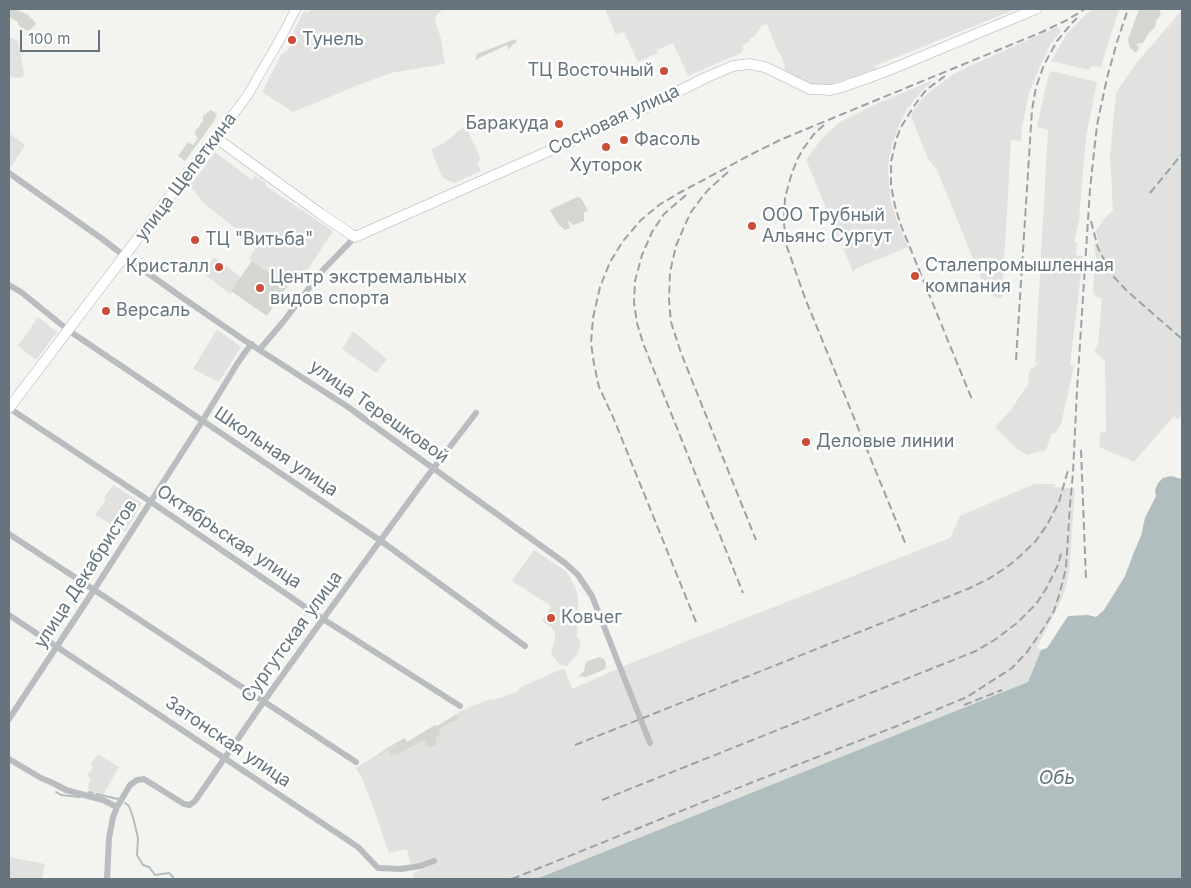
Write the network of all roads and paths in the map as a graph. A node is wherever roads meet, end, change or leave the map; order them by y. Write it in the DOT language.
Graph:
graph roads {
  1 [pos="296,9"];
  2 [pos="1036,9"];
  3 [pos="216,138"];
  4 [pos="9,173"];
  5 [pos="355,237"];
  6 [pos="124,256"];
  7 [pos="9,285"];
  8 [pos="68,330"];
  9 [pos="252,344"];
  10 [pos="260,349"];
  11 [pos="9,408"];
  12 [pos="476,413"];
  13 [pos="203,420"];
  14 [pos="434,468"];
  15 [pos="151,502"];
  16 [pos="9,534"];
  17 [pos="381,541"];
  18 [pos="94,590"];
  19 [pos="9,615"];
  20 [pos="323,619"];
  21 [pos="525,646"];
  22 [pos="56,647"];
  23 [pos="264,701"];
  24 [pos="460,706"];
  25 [pos="9,719"];
  26 [pos="650,743"];
  27 [pos="226,758"];
  28 [pos="9,759"];
  29 [pos="356,762"];
  30 [pos="118,807"];
  31 [pos="434,861"];
  32 [pos="107,879"];
  1 -- 3 [label="main road, улица Щепеткина"];
  2 -- 5 [label="main road, Сосновая улица"];
  3 -- 5 [label="main road"];
  3 -- 6 [label="main road, улица Щепеткина"];
  4 -- 6 [label="street, улица Терешковой"];
  5 -- 10 [label="street"];
  6 -- 8 [label="main road, улица Щепеткина"];
  6 -- 9 [label="street, улица Терешковой"];
  7 -- 8 [label="street, Школьная улица"];
  8 -- 11 [label="main road, улица Щепеткина"];
  8 -- 13 [label="street, Школьная улица"];
  9 -- 10 [label="street, улица Терешковой"];
  9 -- 13 [label="street, улица Декабристов"];
  10 -- 14 [label="street, улица Терешковой"];
  11 -- 15 [label="street, Октябрьская улица"];
  12 -- 14 [label="street, Сургутская улица"];
  13 -- 15 [label="street, улица Декабристов"];
  13 -- 17 [label="street, Школьная улица"];
  14 -- 17 [label="street, Сургутская улица"];
  14 -- 26 [label="street, улица Терешковой"];
  15 -- 18 [label="street, улица Декабристов"];
  15 -- 20 [label="street, Октябрьская улица"];
  16 -- 18 [label="street"];
  17 -- 20 [label="street, Сургутская улица"];
  17 -- 21 [label="street, Школьная улица"];
  18 -- 22 [label="street, улица Декабристов"];
  18 -- 23 [label="street"];
  19 -- 22 [label="street, Затонская улица"];
  20 -- 23 [label="street, Сургутская улица"];
  20 -- 24 [label="street, Октябрьская улица"];
  22 -- 25 [label="street, улица Декабристов"];
  22 -- 27 [label="street, Затонская улица"];
  23 -- 27 [label="street, Сургутская улица"];
  23 -- 29 [label="street"];
  27 -- 30 [label="street, Сургутская улица"];
  27 -- 31 [label="street, Затонская улица"];
  28 -- 30 [label="street"];
  30 -- 32 [label="street"];
}
